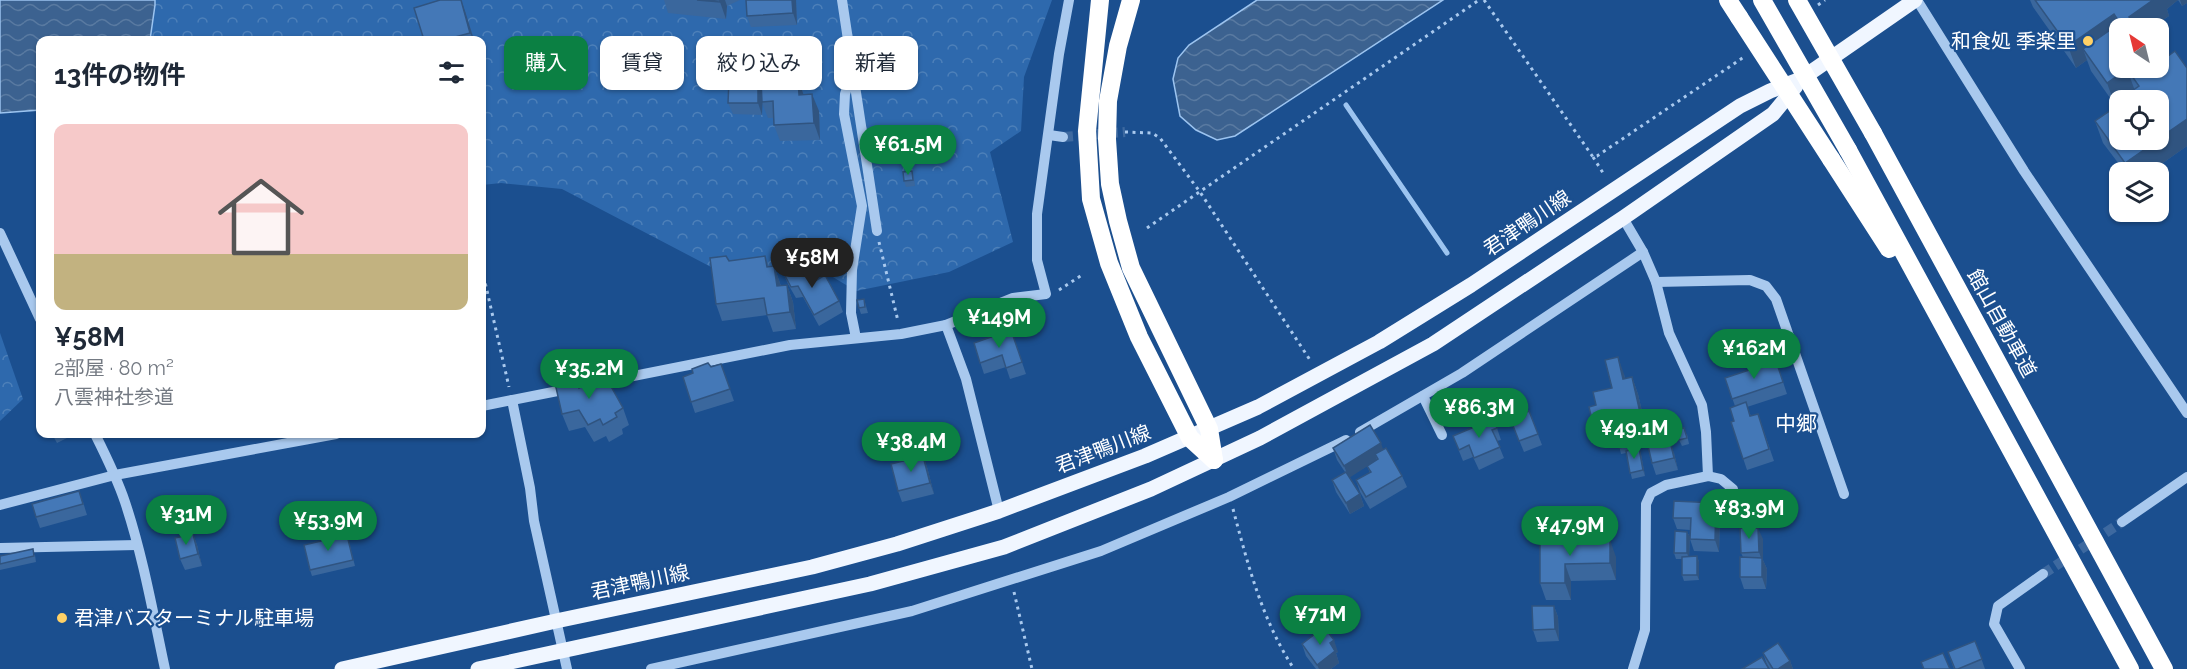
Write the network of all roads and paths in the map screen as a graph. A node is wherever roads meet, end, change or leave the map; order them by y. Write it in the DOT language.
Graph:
graph roads {
  1 [pos="842,0"];
  2 [pos="1069,0"];
  3 [pos="1100,0"];
  4 [pos="1131,0"];
  5 [pos="1479,0"];
  6 [pos="1484,0"];
  7 [pos="1728,0"];
  8 [pos="1762,0"];
  9 [pos="1797,0"];
  10 [pos="1825,0"];
  11 [pos="1916,0"];
  12 [pos="1815,7"];
  13 [pos="848,36"];
  14 [pos="1747,55"];
  15 [pos="1802,79"];
  16 [pos="846,90"];
  17 [pos="856,90"];
  18 [pos="1125,132"];
  19 [pos="1049,135"];
  20 [pos="1063,137"];
  21 [pos="1593,157"];
  22 [pos="1614,190"];
  23 [pos="1200,192"];
  24 [pos="1623,218"];
  25 [pos="1148,228"];
  26 [pos="876,231"];
  27 [pos="0,233"];
  28 [pos="1642,252"];
  29 [pos="1082,275"];
  30 [pos="1656,282"];
  31 [pos="486,286"];
  32 [pos="1046,294"];
  33 [pos="36,310"];
  34 [pos="946,325"];
  35 [pos="901,334"];
  36 [pos="856,338"];
  37 [pos="1965,366"];
  38 [pos="1319,374"];
  39 [pos="1423,396"];
  40 [pos="512,400"];
  41 [pos="486,405"];
  42 [pos="2187,413"];
  43 [pos="1209,429"];
  44 [pos="1442,435"];
  45 [pos="97,438"];
  46 [pos="315,438"];
  47 [pos="1190,438"];
  48 [pos="1214,460"];
  49 [pos="115,476"];
  50 [pos="1708,476"];
  51 [pos="2187,477"];
  52 [pos="1733,489"];
  53 [pos="1844,494"];
  54 [pos="1229,497"];
  55 [pos="0,505"];
  56 [pos="999,511"];
  57 [pos="2122,522"];
  58 [pos="137,545"];
  59 [pos="0,548"];
  60 [pos="2043,574"];
  61 [pos="1011,580"];
  62 [pos="556,621"];
  63 [pos="563,651"];
  64 [pos="165,669"];
  65 [pos="342,669"];
  66 [pos="478,669"];
  67 [pos="567,669"];
  68 [pos="651,669"];
  69 [pos="1032,669"];
  70 [pos="1294,669"];
  71 [pos="1633,669"];
  72 [pos="2020,669"];
  73 [pos="2130,669"];
  74 [pos="2164,669"];
  1 -- 13 [label="street"];
  2 -- 19 [label="street"];
  3 -- 47 [label="highway"];
  4 -- 43 [label="highway"];
  5 -- 23 [label="path"];
  6 -- 21 [label="path"];
  7 -- 37 [label="highway, bridge"];
  8 -- 37 [label="highway, bridge"];
  9 -- 74 [label="highway, 館山自動車道, bridge"];
  10 -- 12 [label="path"];
  11 -- 15 [label="main road, 君津鴨川線"];
  11 -- 42 [label="street"];
  14 -- 21 [label="path"];
  15 -- 22 [label="main road, 君津鴨川線"];
  15 -- 24 [label="main road, 君津鴨川線"];
  16 -- 36 [label="street"];
  17 -- 26 [label="street"];
  18 -- 23 [label="path"];
  19 -- 20 [label="street"];
  19 -- 32 [label="street"];
  21 -- 22 [label="path"];
  22 -- 38 [label="main road, 君津鴨川線"];
  23 -- 25 [label="path"];
  23 -- 38 [label="path"];
  24 -- 28 [label="street"];
  24 -- 48 [label="main road, 君津鴨川線"];
  26 -- 35 [label="path"];
  27 -- 33 [label="street"];
  28 -- 30 [label="street"];
  28 -- 39 [label="street"];
  29 -- 32 [label="path"];
  30 -- 50 [label="street"];
  30 -- 53 [label="street"];
  31 -- 40 [label="path"];
  32 -- 34 [label="street"];
  34 -- 35 [label="street"];
  34 -- 56 [label="street"];
  35 -- 36 [label="street"];
  36 -- 40 [label="street"];
  37 -- 73 [label="highway"];
  38 -- 43 [label="main road, 君津鴨川線"];
  39 -- 44 [label="street"];
  39 -- 54 [label="street"];
  40 -- 41 [label="street"];
  40 -- 62 [label="street"];
  43 -- 47 [label="main road, 君津鴨川線"];
  43 -- 48 [label="highway"];
  45 -- 49 [label="street"];
  46 -- 49 [label="street"];
  47 -- 48 [label="highway"];
  47 -- 56 [label="main road, 君津鴨川線"];
  48 -- 63 [label="main road, 君津鴨川線"];
  49 -- 55 [label="street"];
  49 -- 58 [label="street"];
  50 -- 52 [label="street"];
  50 -- 71 [label="street"];
  51 -- 57 [label="street"];
  54 -- 61 [label="street"];
  54 -- 70 [label="path"];
  56 -- 62 [label="main road, 君津鴨川線"];
  58 -- 59 [label="street"];
  58 -- 64 [label="street"];
  60 -- 72 [label="street"];
  61 -- 68 [label="street"];
  61 -- 69 [label="path"];
  62 -- 63 [label="street"];
  62 -- 65 [label="main road, 君津鴨川線"];
  63 -- 66 [label="main road, 君津鴨川線"];
  63 -- 67 [label="street"];
}
